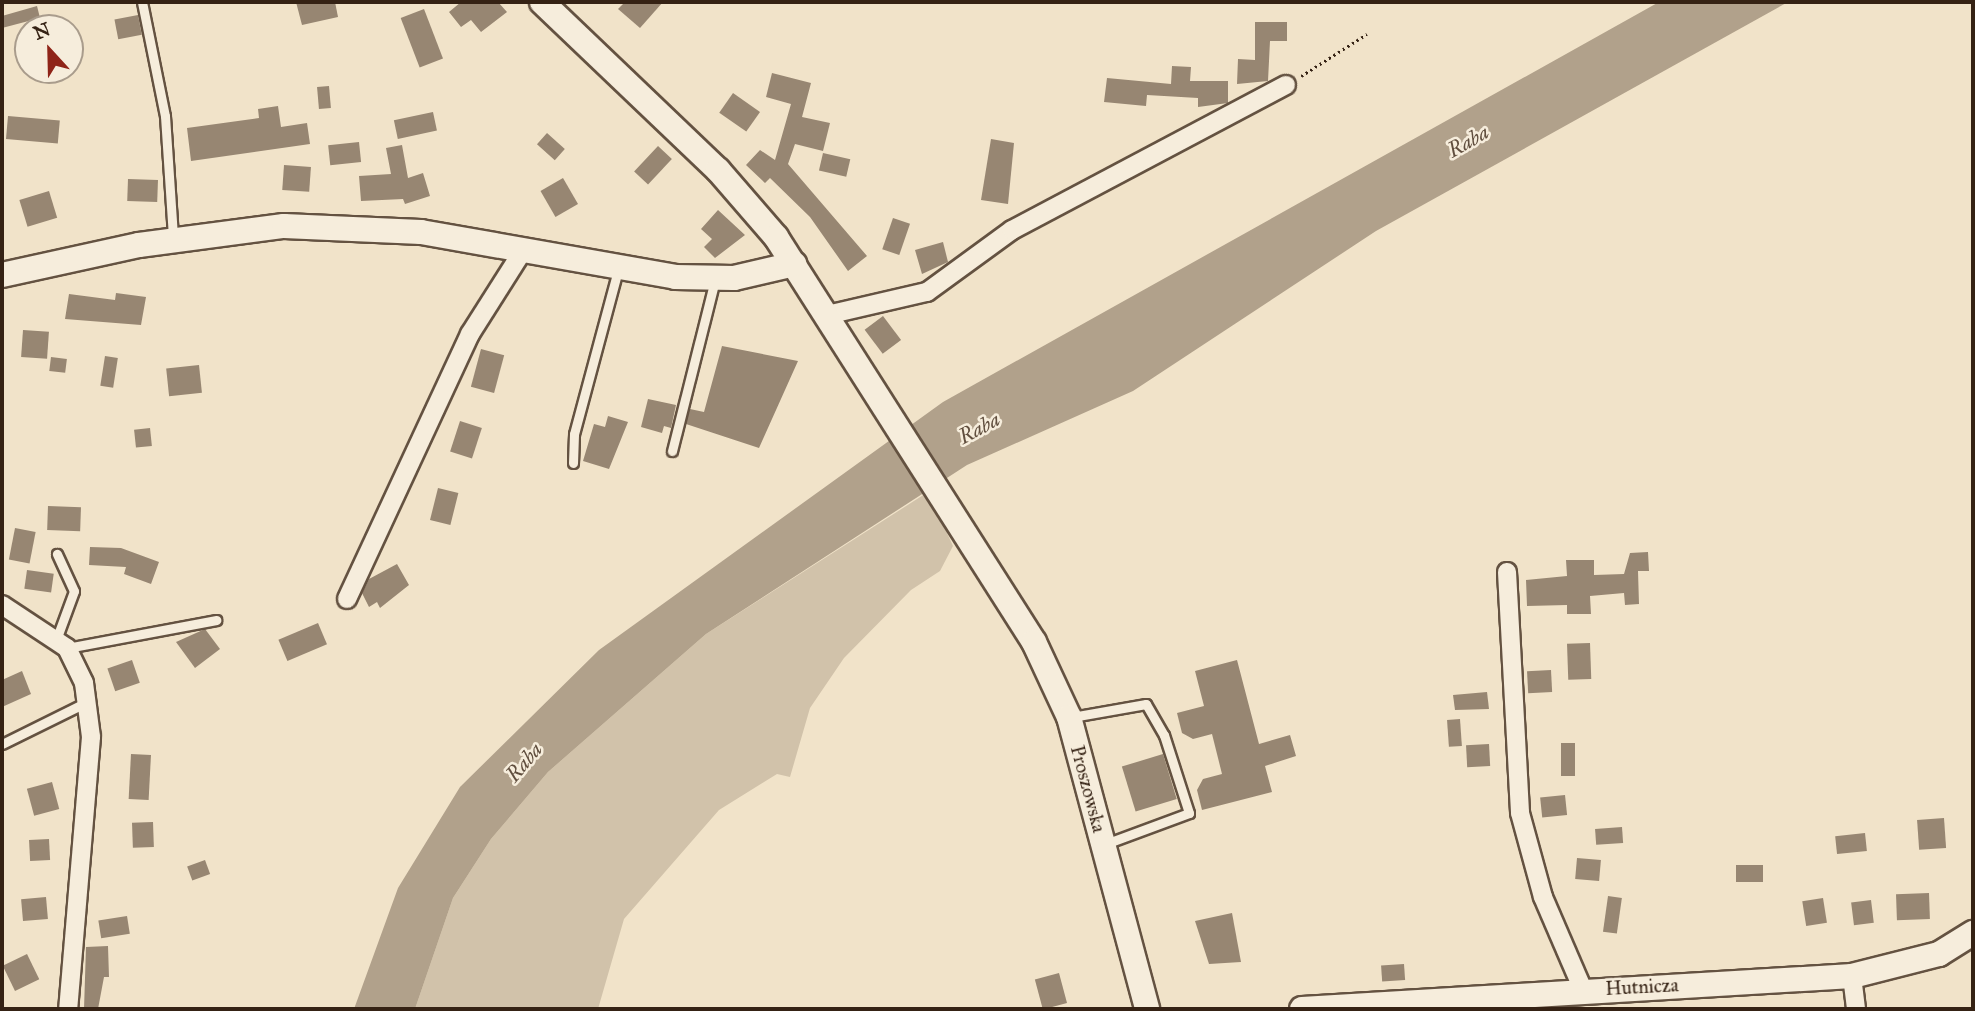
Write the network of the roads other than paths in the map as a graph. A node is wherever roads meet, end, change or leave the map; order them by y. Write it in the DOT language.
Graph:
graph roads {
  1 [pos="142,2"];
  2 [pos="542,2"];
  3 [pos="1286,85"];
  4 [pos="173,239"];
  5 [pos="522,252"];
  6 [pos="794,264"];
  7 [pos="618,270"];
  8 [pos="2,275"];
  9 [pos="715,278"];
  10 [pos="827,315"];
  11 [pos="672,451"];
  12 [pos="573,463"];
  13 [pos="57,554"];
  14 [pos="1507,572"];
  15 [pos="347,599"];
  16 [pos="2,605"];
  17 [pos="216,620"];
  18 [pos="62,644"];
  19 [pos="87,702"];
  20 [pos="1069,717"];
  21 [pos="2,744"];
  22 [pos="1103,844"];
  23 [pos="1973,933"];
  24 [pos="1852,976"];
  25 [pos="1583,990"];
  26 [pos="68,1009"];
  27 [pos="1147,1009"];
  28 [pos="1302,1009"];
  29 [pos="1856,1009"];
  1 -- 4 [label="lane"];
  2 -- 6 [label="street, Proszowska"];
  3 -- 10 [label="street"];
  4 -- 5 [label="street"];
  4 -- 8 [label="street"];
  5 -- 7 [label="street"];
  5 -- 15 [label="street"];
  6 -- 9 [label="street"];
  6 -- 10 [label="street, Proszowska"];
  7 -- 9 [label="street"];
  7 -- 12 [label="lane"];
  9 -- 11 [label="lane"];
  10 -- 20 [label="street, Proszowska"];
  13 -- 18 [label="lane"];
  14 -- 25 [label="street"];
  16 -- 18 [label="street"];
  17 -- 18 [label="lane"];
  18 -- 19 [label="street"];
  19 -- 21 [label="lane"];
  19 -- 26 [label="street"];
  20 -- 22 [label="street, Proszowska"];
  20 -- 22 [label="lane"];
  22 -- 27 [label="street, Proszowska"];
  23 -- 24 [label="street, Hutnicza"];
  24 -- 25 [label="street, Hutnicza"];
  24 -- 29 [label="street"];
  25 -- 28 [label="street, Hutnicza"];
}
